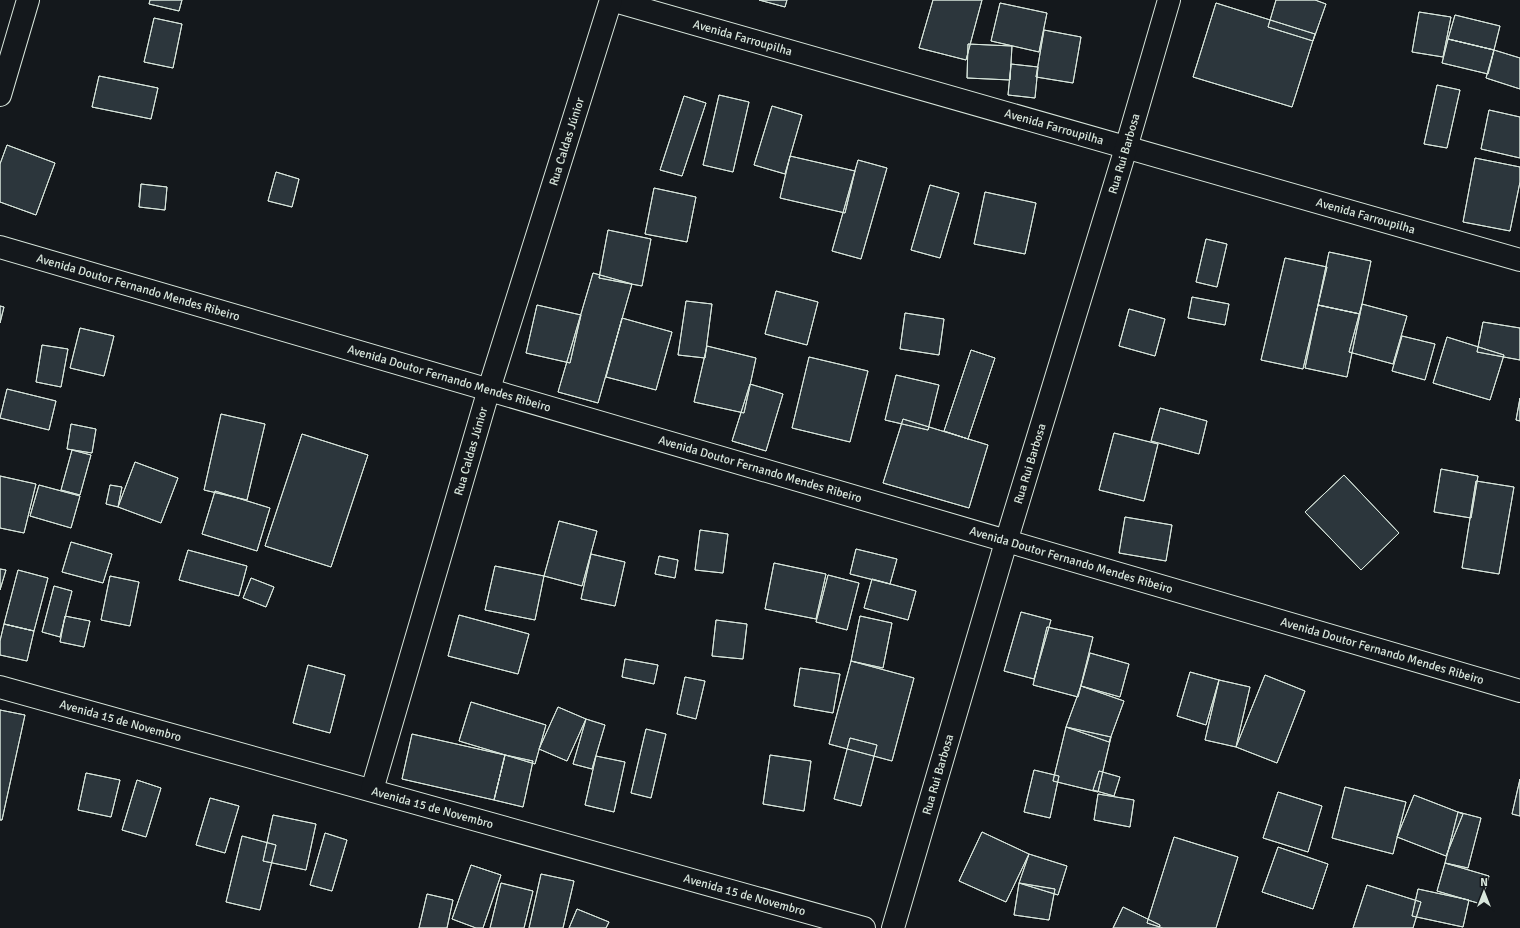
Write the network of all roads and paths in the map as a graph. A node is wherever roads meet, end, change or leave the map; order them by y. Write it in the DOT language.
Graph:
graph roads {
  1 [pos="28,0"];
  2 [pos="611,0"];
  3 [pos="1169,0"];
  4 [pos="0,94"];
  5 [pos="1126,148"];
  6 [pos="0,247"];
  7 [pos="1520,260"];
  8 [pos="489,389"];
  9 [pos="1006,542"];
  10 [pos="0,687"];
  11 [pos="1520,691"];
  12 [pos="372,790"];
  13 [pos="864,928"];
  14 [pos="893,928"];
  1 -- 4 [label="street"];
  2 -- 5 [label="street, Avenida Farroupilha"];
  2 -- 8 [label="street, Rua Caldas Júnior"];
  3 -- 5 [label="street, Rua Rui Barbosa"];
  5 -- 7 [label="street, Avenida Farroupilha"];
  5 -- 9 [label="street, Rua Rui Barbosa"];
  6 -- 8 [label="street, Avenida Doutor Fernando Mendes Ribeiro"];
  8 -- 9 [label="street, Avenida Doutor Fernando Mendes Ribeiro"];
  8 -- 12 [label="street, Rua Caldas Júnior"];
  9 -- 11 [label="street, Avenida Doutor Fernando Mendes Ribeiro"];
  9 -- 14 [label="street, Rua Rui Barbosa"];
  10 -- 12 [label="street, Avenida 15 de Novembro"];
  12 -- 13 [label="street, Avenida 15 de Novembro"];
}
